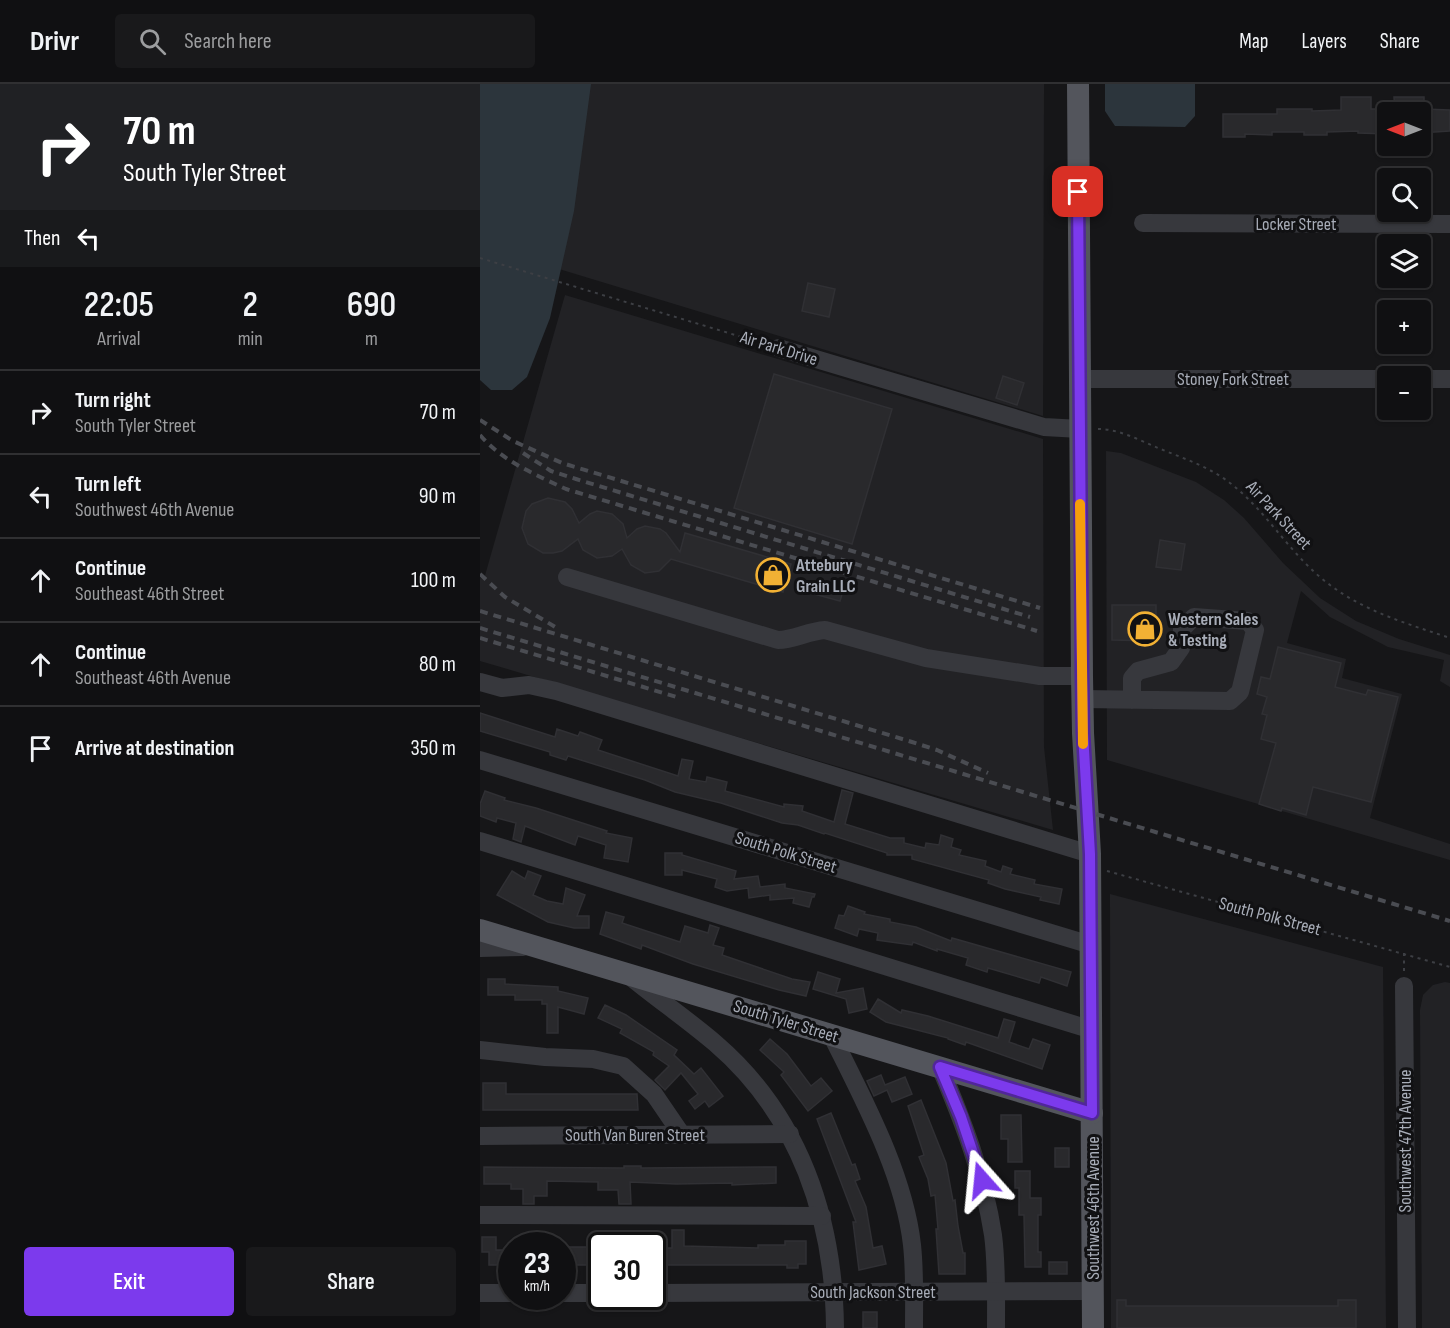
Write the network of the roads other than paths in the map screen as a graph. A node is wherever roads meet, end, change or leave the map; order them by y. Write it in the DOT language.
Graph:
graph roads {
  1 [pos="1078,84"];
  2 [pos="1143,223"];
  3 [pos="1450,224"];
  4 [pos="779,348"];
  5 [pos="1080,379"];
  6 [pos="1377,379"];
  7 [pos="1431,379"];
  8 [pos="1450,379"];
  9 [pos="1080,429"];
  10 [pos="567,577"];
  11 [pos="1082,676"];
  12 [pos="480,681"];
  13 [pos="1082,699"];
  14 [pos="1132,700"];
  15 [pos="480,760"];
  16 [pos="480,841"];
  17 [pos="1090,860"];
  18 [pos="480,930"];
  19 [pos="1091,945"];
  20 [pos="539,947"];
  21 [pos="480,948"];
  22 [pos="623,972"];
  23 [pos="1404,986"];
  24 [pos="1092,1030"];
  25 [pos="831,1034"];
  26 [pos="480,1050"];
  27 [pos="940,1067"];
  28 [pos="1092,1113"];
  29 [pos="790,1134"];
  30 [pos="682,1135"];
  31 [pos="480,1136"];
  32 [pos="480,1215"];
  33 [pos="822,1216"];
  34 [pos="996,1291"];
  35 [pos="1093,1291"];
  36 [pos="835,1292"];
  37 [pos="914,1292"];
  38 [pos="480,1293"];
  39 [pos="498,1293"];
  40 [pos="666,1293"];
  41 [pos="835,1328"];
  42 [pos="914,1328"];
  43 [pos="996,1328"];
  44 [pos="1093,1328"];
  45 [pos="1407,1328"];
  1 -- 5 [label="main road, Southwest 46th Avenue"];
  2 -- 3 [label="street, Locker Street"];
  4 -- 9 [label="street, Air Park Drive"];
  5 -- 6 [label="street, Stoney Fork Street"];
  5 -- 9 [label="main road, Southwest 46th Avenue"];
  7 -- 8 [label="street"];
  9 -- 11 [label="main road, Southwest 46th Avenue"];
  10 -- 11 [label="street"];
  11 -- 13 [label="main road, Southwest 46th Avenue"];
  12 -- 17 [label="street"];
  13 -- 14 [label="street"];
  13 -- 17 [label="main road, Southwest 46th Avenue"];
  14 -- 14 [label="street"];
  15 -- 19 [label="street, South Polk Street"];
  16 -- 24 [label="street"];
  17 -- 19 [label="main road, Southwest 46th Avenue"];
  18 -- 20 [label="main road, South Tyler Street"];
  19 -- 24 [label="main road, Southwest 46th Avenue"];
  20 -- 21 [label="street"];
  20 -- 22 [label="main road, South Tyler Street"];
  22 -- 25 [label="main road, South Tyler Street"];
  22 -- 29 [label="street"];
  23 -- 45 [label="street, Southwest 47th Avenue"];
  24 -- 28 [label="main road, Southwest 46th Avenue"];
  25 -- 27 [label="main road, South Tyler Street"];
  25 -- 37 [label="street"];
  26 -- 30 [label="street"];
  27 -- 28 [label="main road, South Tyler Street"];
  27 -- 34 [label="street"];
  28 -- 35 [label="main road, Southwest 46th Avenue"];
  29 -- 30 [label="street, South Van Buren Street"];
  29 -- 33 [label="street"];
  30 -- 31 [label="street, South Van Buren Street"];
  32 -- 33 [label="street"];
  33 -- 36 [label="street"];
  34 -- 35 [label="street, South Jackson Street"];
  34 -- 37 [label="street, South Jackson Street"];
  34 -- 43 [label="street"];
  35 -- 44 [label="main road, Southwest 46th Avenue"];
  36 -- 37 [label="street, South Jackson Street"];
  36 -- 40 [label="street, South Jackson Street"];
  36 -- 41 [label="street"];
  37 -- 42 [label="street"];
  38 -- 39 [label="street"];
}
